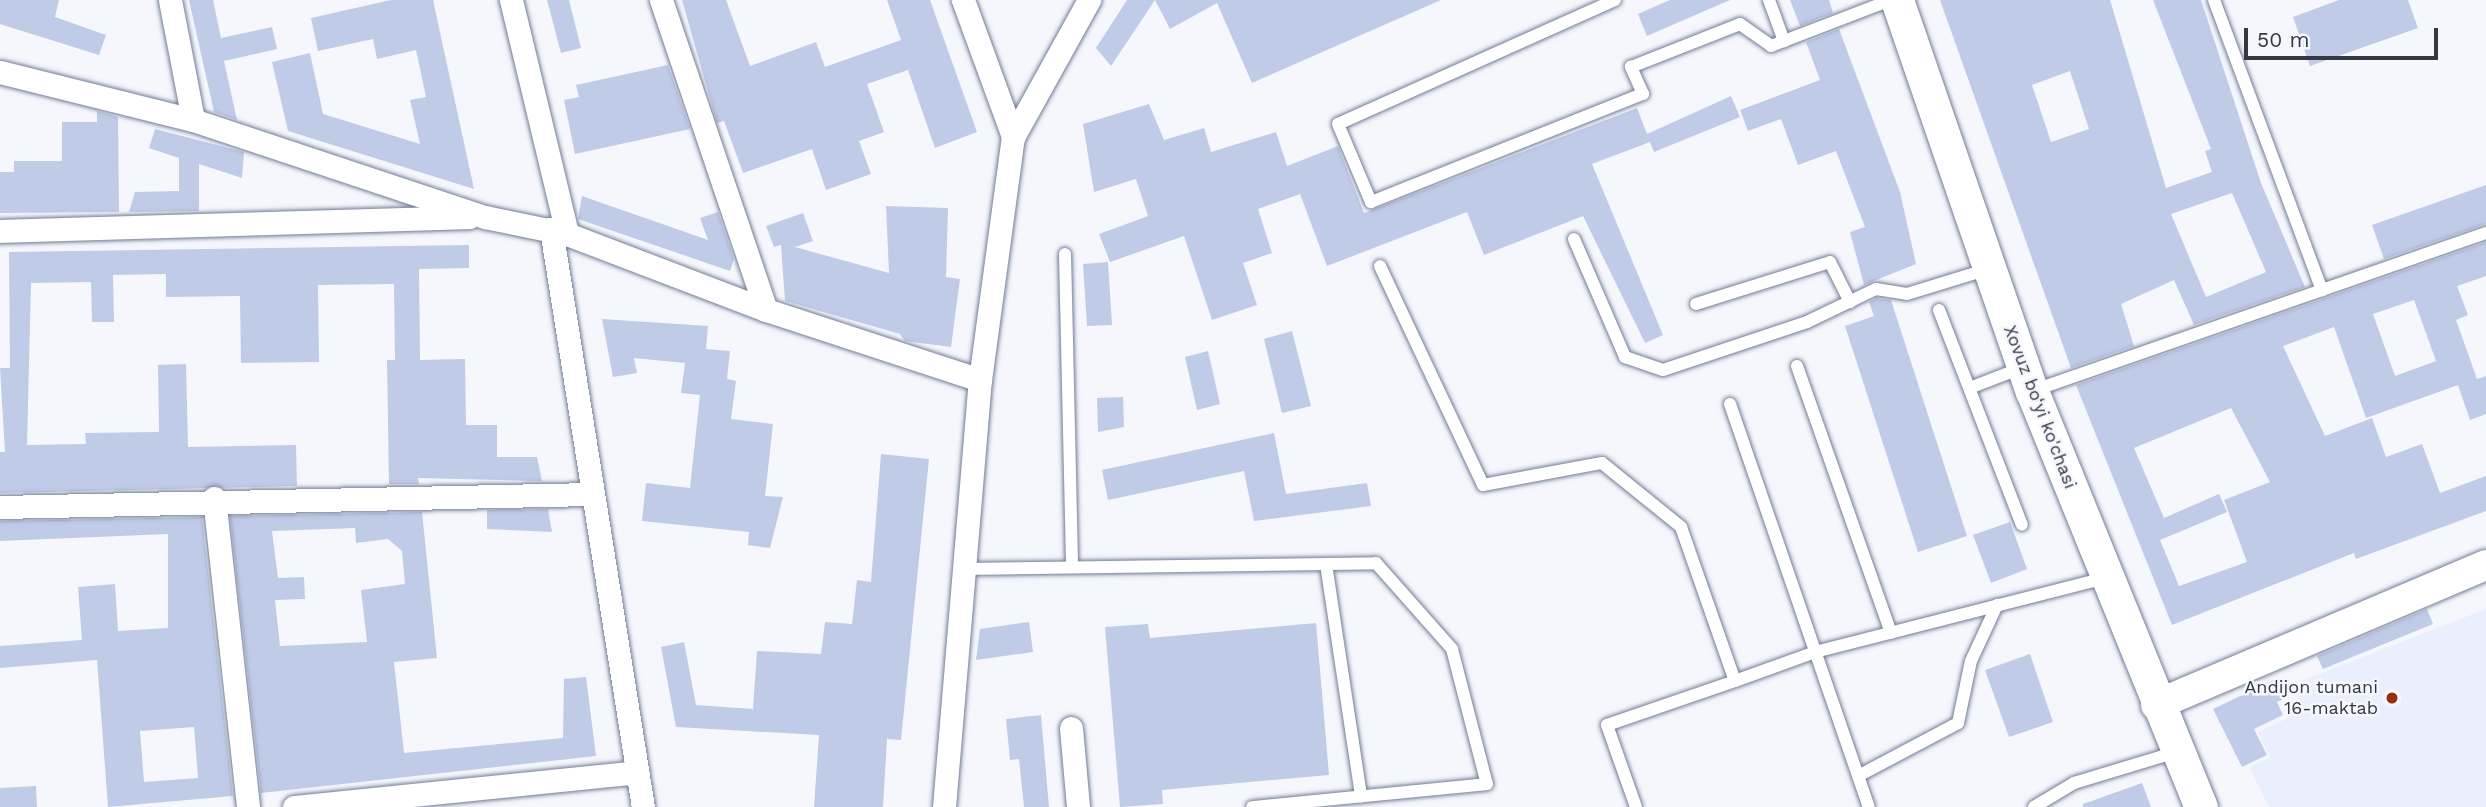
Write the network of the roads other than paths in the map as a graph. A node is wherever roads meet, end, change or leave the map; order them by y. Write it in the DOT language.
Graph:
graph roads {
  1 [pos="170,0"];
  2 [pos="511,0"];
  3 [pos="661,0"];
  4 [pos="963,0"];
  5 [pos="1089,0"];
  6 [pos="1615,0"];
  7 [pos="1769,0"];
  8 [pos="1891,0"];
  9 [pos="1897,0"];
  10 [pos="2214,0"];
  11 [pos="1784,41"];
  12 [pos="0,72"];
  13 [pos="193,120"];
  14 [pos="1013,137"];
  15 [pos="485,217"];
  16 [pos="0,231"];
  17 [pos="559,231"];
  18 [pos="2486,233"];
  19 [pos="1574,240"];
  20 [pos="1065,254"];
  21 [pos="1380,266"];
  22 [pos="1990,269"];
  23 [pos="2322,291"];
  24 [pos="1850,302"];
  25 [pos="1696,304"];
  26 [pos="766,310"];
  27 [pos="1939,310"];
  28 [pos="1797,366"];
  29 [pos="2028,379"];
  30 [pos="980,380"];
  31 [pos="1972,387"];
  32 [pos="1730,404"];
  33 [pos="589,494"];
  34 [pos="214,498"];
  35 [pos="0,507"];
  36 [pos="2022,525"];
  37 [pos="1326,564"];
  38 [pos="2486,565"];
  39 [pos="1072,567"];
  40 [pos="968,569"];
  41 [pos="2106,578"];
  42 [pos="1997,606"];
  43 [pos="1891,633"];
  44 [pos="1815,652"];
  45 [pos="1735,681"];
  46 [pos="2156,705"];
  47 [pos="1071,728"];
  48 [pos="2177,752"];
  49 [pos="637,772"];
  50 [pos="1858,776"];
  51 [pos="1361,796"];
  52 [pos="248,807"];
  53 [pos="294,807"];
  54 [pos="643,807"];
  55 [pos="944,807"];
  56 [pos="1077,807"];
  57 [pos="1252,807"];
  58 [pos="1636,807"];
  59 [pos="1869,807"];
  60 [pos="2034,807"];
  61 [pos="2201,807"];
  1 -- 13 [label="street"];
  2 -- 17 [label="street"];
  3 -- 26 [label="street"];
  4 -- 14 [label="street"];
  5 -- 14 [label="street"];
  6 -- 11 [label="lane"];
  7 -- 11 [label="lane"];
  8 -- 11 [label="lane"];
  9 -- 22 [label="main road, Xovuz bo‘yi ko'chasi"];
  10 -- 23 [label="lane"];
  12 -- 13 [label="street"];
  13 -- 15 [label="street"];
  14 -- 30 [label="street"];
  15 -- 16 [label="street"];
  15 -- 17 [label="street"];
  17 -- 26 [label="street"];
  17 -- 33 [label="street"];
  18 -- 23 [label="lane"];
  19 -- 24 [label="lane"];
  20 -- 39 [label="lane"];
  21 -- 45 [label="lane"];
  22 -- 24 [label="lane"];
  22 -- 29 [label="main road, Xovuz bo‘yi ko'chasi"];
  23 -- 29 [label="lane"];
  24 -- 25 [label="lane"];
  26 -- 30 [label="street"];
  27 -- 31 [label="lane"];
  28 -- 43 [label="lane"];
  29 -- 31 [label="lane"];
  29 -- 41 [label="main road, Xovuz bo‘yi ko'chasi"];
  30 -- 40 [label="street"];
  31 -- 36 [label="lane"];
  32 -- 44 [label="lane"];
  33 -- 34 [label="street"];
  33 -- 49 [label="street"];
  34 -- 35 [label="street"];
  34 -- 52 [label="street"];
  37 -- 39 [label="lane"];
  37 -- 51 [label="lane"];
  37 -- 51 [label="lane"];
  38 -- 46 [label="street"];
  39 -- 40 [label="lane"];
  40 -- 55 [label="street"];
  41 -- 42 [label="lane"];
  41 -- 46 [label="main road, Xovuz bo‘yi ko'chasi"];
  42 -- 43 [label="lane"];
  42 -- 50 [label="lane"];
  43 -- 44 [label="lane"];
  44 -- 45 [label="lane"];
  44 -- 50 [label="lane"];
  45 -- 58 [label="lane"];
  46 -- 48 [label="main road, Xovuz bo‘yi ko'chasi"];
  47 -- 56 [label="street"];
  48 -- 60 [label="lane"];
  48 -- 61 [label="main road, Xovuz bo‘yi ko'chasi"];
  49 -- 53 [label="street"];
  49 -- 54 [label="street"];
  50 -- 59 [label="lane"];
  51 -- 57 [label="lane"];
}
